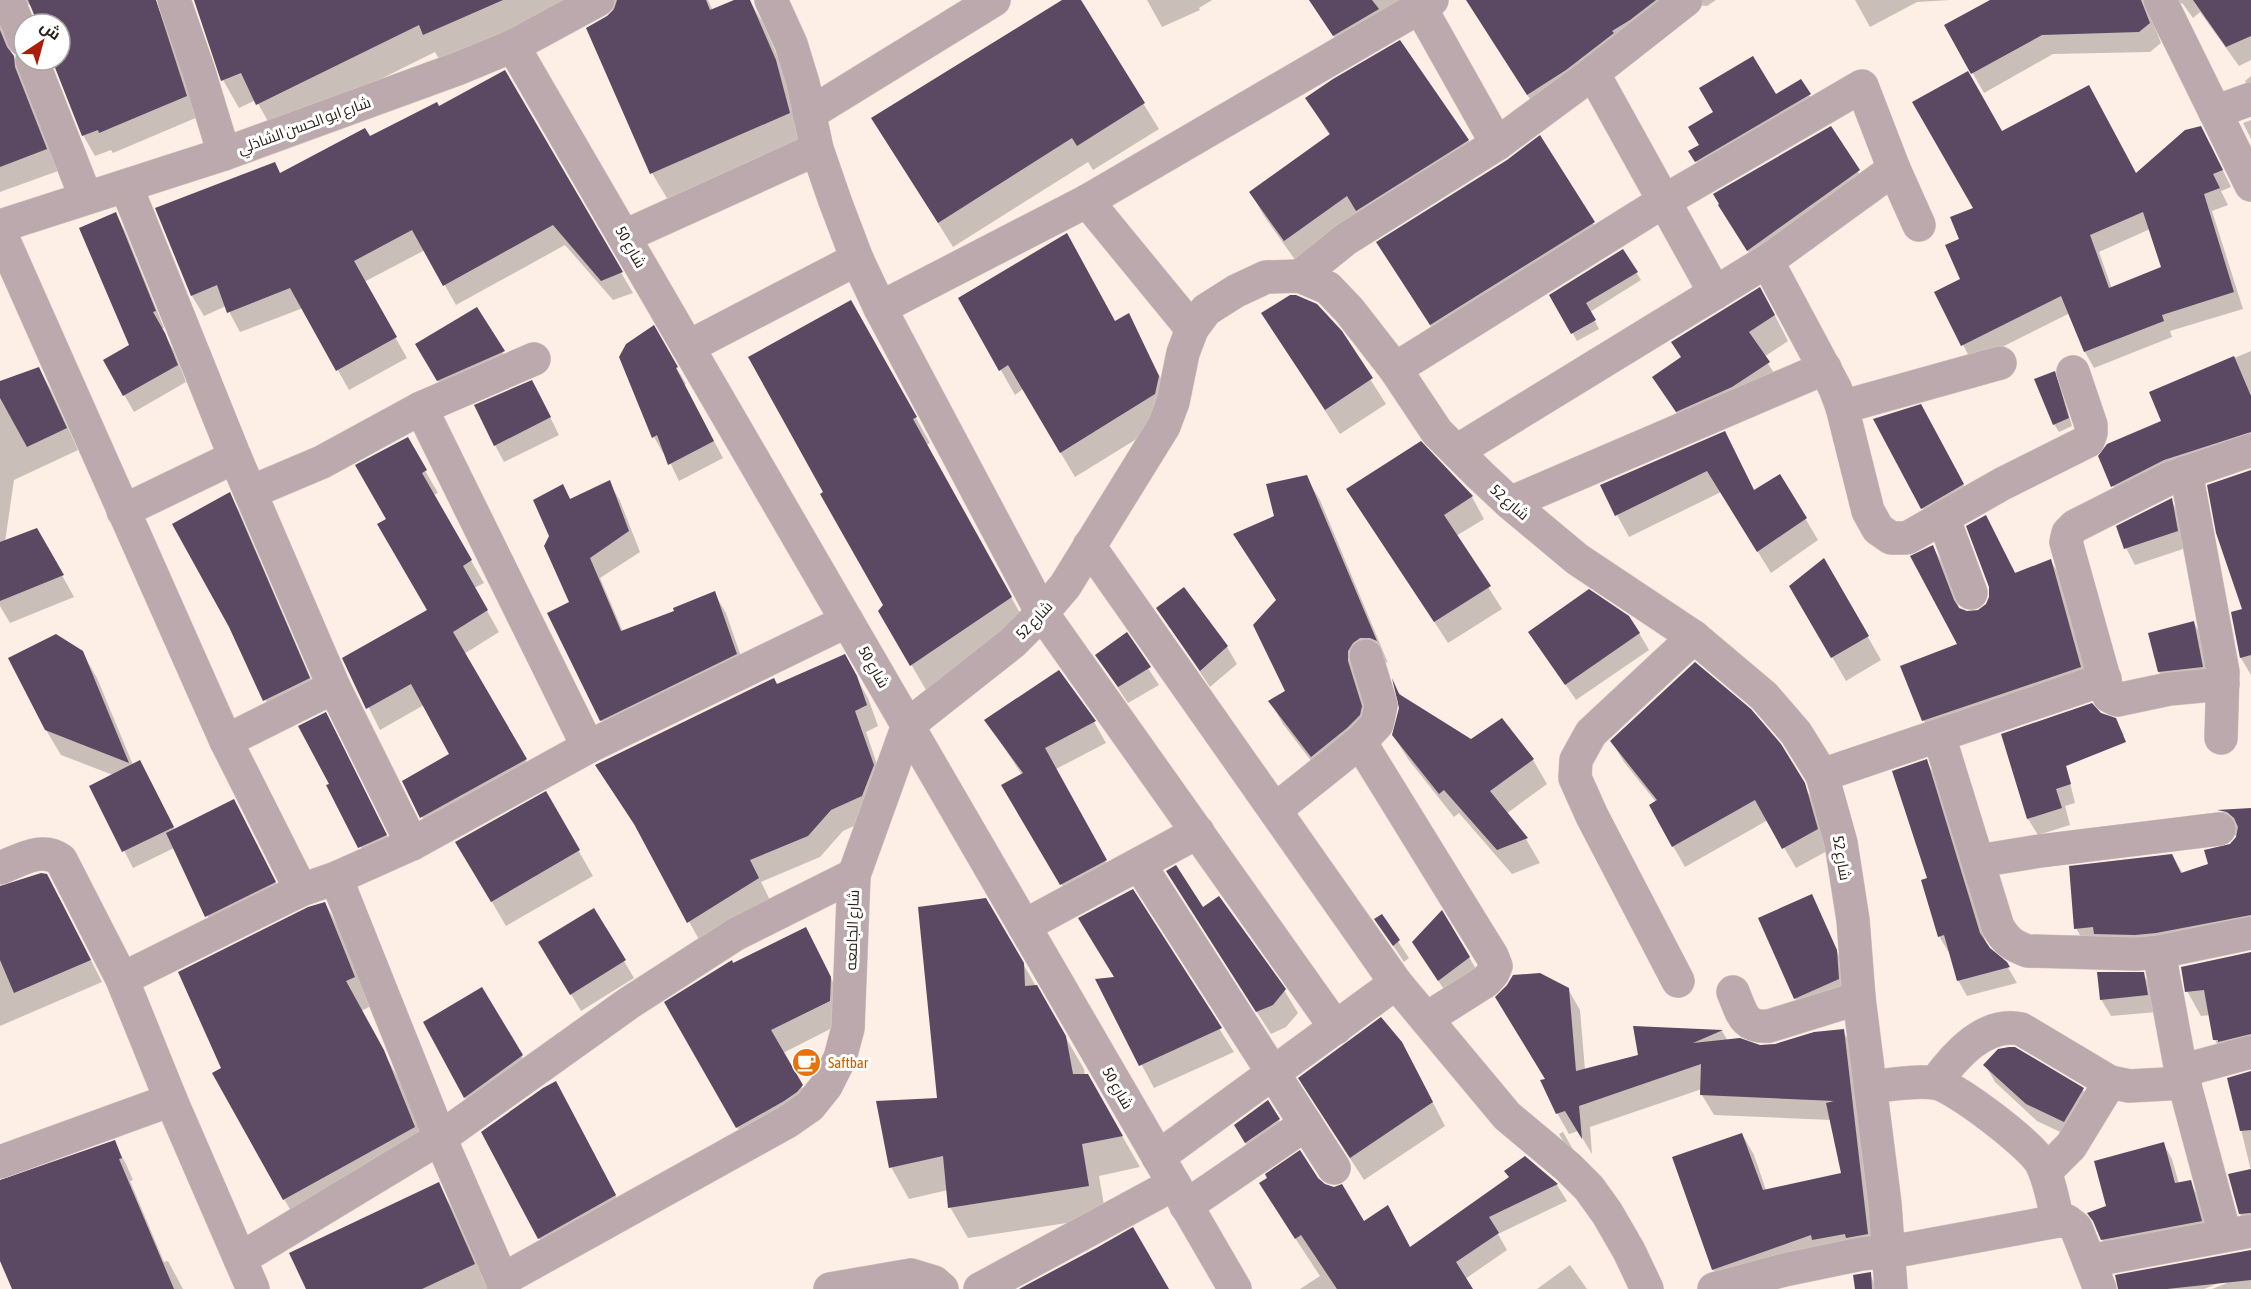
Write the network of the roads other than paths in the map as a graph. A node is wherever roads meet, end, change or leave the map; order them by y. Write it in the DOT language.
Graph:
graph roads {
  1 [pos="174,0"];
  2 [pos="598,0"];
  3 [pos="771,0"];
  4 [pos="994,0"];
  5 [pos="1686,0"];
  6 [pos="2160,0"];
  7 [pos="1422,2"];
  8 [pos="513,46"];
  9 [pos="37,72"];
  10 [pos="1593,73"];
  11 [pos="2251,99"];
  12 [pos="2215,112"];
  13 [pos="809,114"];
  14 [pos="1497,144"];
  15 [pos="817,148"];
  16 [pos="224,154"];
  17 [pos="1894,169"];
  18 [pos="2251,185"];
  19 [pos="126,186"];
  20 [pos="86,198"];
  21 [pos="1087,201"];
  22 [pos="1664,201"];
  23 [pos="1919,225"];
  24 [pos="0,226"];
  25 [pos="0,232"];
  26 [pos="625,236"];
  27 [pos="857,259"];
  28 [pos="1767,261"];
  29 [pos="1299,276"];
  30 [pos="1715,293"];
  31 [pos="880,308"];
  32 [pos="1192,329"];
  33 [pos="688,347"];
  34 [pos="534,359"];
  35 [pos="2000,363"];
  36 [pos="1395,369"];
  37 [pos="1826,369"];
  38 [pos="2073,372"];
  39 [pos="1842,407"];
  40 [pos="421,408"];
  41 [pos="2251,450"];
  42 [pos="1457,451"];
  43 [pos="235,457"];
  44 [pos="2186,472"];
  45 [pos="251,492"];
  46 [pos="1510,503"];
  47 [pos="123,511"];
  48 [pos="1943,517"];
  49 [pos="1089,546"];
  50 [pos="1971,593"];
  51 [pos="1042,613"];
  52 [pos="847,621"];
  53 [pos="1694,637"];
  54 [pos="1366,656"];
  55 [pos="2105,679"];
  56 [pos="2223,684"];
  57 [pos="334,687"];
  58 [pos="908,725"];
  59 [pos="1939,736"];
  60 [pos="2221,738"];
  61 [pos="226,741"];
  62 [pos="1360,742"];
  63 [pos="588,747"];
  64 [pos="1822,776"];
  65 [pos="1275,810"];
  66 [pos="2219,829"];
  67 [pos="1198,832"];
  68 [pos="412,844"];
  69 [pos="1978,861"];
  70 [pos="1139,864"];
  71 [pos="0,868"];
  72 [pos="854,875"];
  73 [pos="336,878"];
  74 [pos="301,890"];
  75 [pos="1024,926"];
  76 [pos="2251,933"];
  77 [pos="2159,952"];
  78 [pos="122,979"];
  79 [pos="1678,981"];
  80 [pos="1396,983"];
  81 [pos="1733,992"];
  82 [pos="1859,998"];
  83 [pos="1426,1019"];
  84 [pos="1336,1028"];
  85 [pos="2251,1052"];
  86 [pos="1273,1073"];
  87 [pos="2183,1077"];
  88 [pos="2110,1082"];
  89 [pos="1935,1083"];
  90 [pos="1870,1087"];
  91 [pos="171,1100"];
  92 [pos="1306,1124"];
  93 [pos="440,1138"];
  94 [pos="0,1162"];
  95 [pos="1335,1168"];
  96 [pos="2046,1172"];
  97 [pos="1173,1182"];
  98 [pos="2058,1221"];
  99 [pos="2238,1233"];
  100 [pos="1889,1251"];
  101 [pos="240,1259"];
  102 [pos="2096,1282"];
  103 [pos="503,1285"];
  104 [pos="883,1285"];
  105 [pos="1644,1288"];
  106 [pos="253,1289"];
  107 [pos="830,1289"];
  108 [pos="942,1289"];
  109 [pos="980,1289"];
  110 [pos="1235,1289"];
  111 [pos="1714,1289"];
  112 [pos="1892,1289"];
  1 -- 16 [label="street"];
  2 -- 8 [label="street, شارع ابو الحسن الشاذلي"];
  3 -- 13 [label="street"];
  4 -- 13 [label="street"];
  5 -- 10 [label="street"];
  6 -- 12 [label="street"];
  7 -- 14 [label="street"];
  7 -- 21 [label="street"];
  8 -- 16 [label="street, شارع ابو الحسن الشاذلي"];
  8 -- 26 [label="street, شارع 50"];
  9 -- 20 [label="street"];
  10 -- 14 [label="street"];
  10 -- 22 [label="street"];
  11 -- 12 [label="street"];
  12 -- 18 [label="street"];
  13 -- 15 [label="street"];
  14 -- 29 [label="street"];
  15 -- 26 [label="street"];
  15 -- 27 [label="street"];
  16 -- 19 [label="street, شارع ابو الحسن الشاذلي"];
  17 -- 22 [label="street"];
  17 -- 23 [label="street"];
  17 -- 28 [label="street"];
  19 -- 20 [label="street, شارع ابو الحسن الشاذلي"];
  19 -- 43 [label="street"];
  20 -- 24 [label="street, شارع ابو الحسن الشاذلي"];
  21 -- 31 [label="street"];
  21 -- 32 [label="street"];
  22 -- 30 [label="street"];
  22 -- 36 [label="street"];
  25 -- 47 [label="street"];
  26 -- 33 [label="street, شارع 50"];
  27 -- 31 [label="street"];
  27 -- 33 [label="street"];
  28 -- 30 [label="street"];
  28 -- 37 [label="street"];
  29 -- 32 [label="street, شارع 52"];
  29 -- 36 [label="street, شارع 52"];
  30 -- 42 [label="street"];
  31 -- 51 [label="street"];
  32 -- 49 [label="street, شارع 52"];
  33 -- 52 [label="street, شارع 50"];
  34 -- 40 [label="street"];
  35 -- 39 [label="street"];
  36 -- 42 [label="street, شارع 52"];
  37 -- 39 [label="street"];
  37 -- 46 [label="street"];
  38 -- 48 [label="street"];
  39 -- 48 [label="street"];
  40 -- 45 [label="street"];
  40 -- 63 [label="street"];
  41 -- 44 [label="street"];
  42 -- 46 [label="street, شارع 52"];
  43 -- 45 [label="street"];
  43 -- 47 [label="street"];
  44 -- 55 [label="street"];
  44 -- 56 [label="street"];
  45 -- 57 [label="street"];
  46 -- 53 [label="street, شارع 52"];
  47 -- 61 [label="street"];
  48 -- 50 [label="street"];
  49 -- 51 [label="street, شارع 52"];
  49 -- 65 [label="street"];
  51 -- 58 [label="street, شارع 52"];
  51 -- 67 [label="street"];
  52 -- 58 [label="street, شارع 50"];
  52 -- 63 [label="street"];
  53 -- 64 [label="street, شارع 52"];
  53 -- 79 [label="street"];
  54 -- 62 [label="street"];
  55 -- 56 [label="street"];
  55 -- 59 [label="street"];
  56 -- 60 [label="street"];
  57 -- 61 [label="street"];
  57 -- 68 [label="street"];
  58 -- 72 [label="street, شارع الجامعه"];
  58 -- 75 [label="street, شارع 50"];
  59 -- 64 [label="street"];
  59 -- 69 [label="street"];
  61 -- 74 [label="street"];
  62 -- 65 [label="street"];
  62 -- 83 [label="street"];
  63 -- 68 [label="street"];
  64 -- 82 [label="street, شارع 52"];
  65 -- 80 [label="street"];
  66 -- 69 [label="street"];
  67 -- 70 [label="street"];
  67 -- 84 [label="street"];
  68 -- 73 [label="street"];
  69 -- 77 [label="street"];
  70 -- 75 [label="street"];
  70 -- 86 [label="street"];
  71 -- 78 [label="street"];
  72 -- 93 [label="street"];
  72 -- 103 [label="street, شارع الجامعه"];
  73 -- 74 [label="street"];
  73 -- 93 [label="street"];
  74 -- 78 [label="street"];
  75 -- 97 [label="street, شارع 50"];
  76 -- 77 [label="street"];
  77 -- 87 [label="street"];
  78 -- 91 [label="street"];
  80 -- 83 [label="street"];
  80 -- 84 [label="street"];
  81 -- 82 [label="street"];
  82 -- 90 [label="street, شارع 52"];
  83 -- 105 [label="street"];
  84 -- 86 [label="street"];
  85 -- 87 [label="street"];
  86 -- 92 [label="street"];
  86 -- 97 [label="street"];
  87 -- 88 [label="street"];
  87 -- 99 [label="street"];
  88 -- 89 [label="street"];
  88 -- 96 [label="street"];
  89 -- 90 [label="street"];
  89 -- 96 [label="street"];
  90 -- 100 [label="street, شارع 52"];
  91 -- 94 [label="street"];
  91 -- 101 [label="street"];
  92 -- 95 [label="street"];
  92 -- 97 [label="street"];
  93 -- 101 [label="street"];
  93 -- 103 [label="street"];
  96 -- 98 [label="street"];
  97 -- 109 [label="street"];
  97 -- 110 [label="street, شارع 50"];
  98 -- 100 [label="street"];
  98 -- 102 [label="street"];
  99 -- 102 [label="street"];
  100 -- 111 [label="street"];
  100 -- 112 [label="street, شارع 52"];
  101 -- 106 [label="street"];
  104 -- 107 [label="street"];
  104 -- 108 [label="street"];
}
